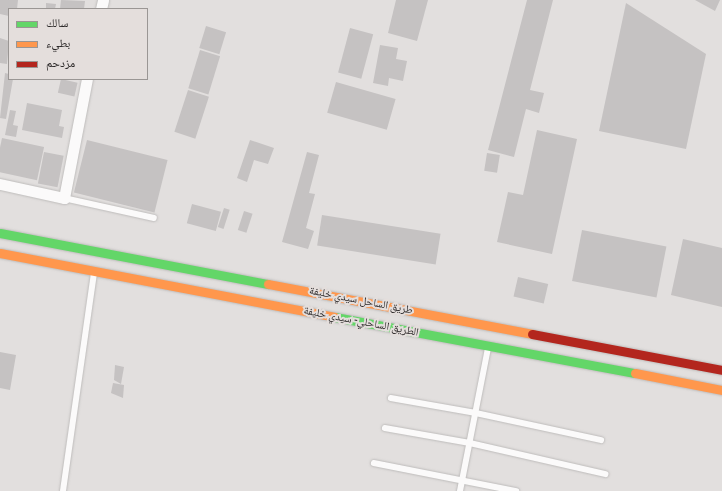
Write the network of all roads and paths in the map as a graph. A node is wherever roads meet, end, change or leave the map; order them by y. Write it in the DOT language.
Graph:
graph roads {
  1 [pos="87,80"];
  2 [pos="0,184"];
  3 [pos="64,198"];
  4 [pos="154,218"];
  5 [pos="0,233"];
  6 [pos="0,253"];
  7 [pos="95,267"];
  8 [pos="489,346"];
  9 [pos="722,370"];
  10 [pos="722,390"];
  11 [pos="392,398"];
  12 [pos="476,413"];
  13 [pos="385,428"];
  14 [pos="601,440"];
  15 [pos="470,443"];
  16 [pos="374,463"];
  17 [pos="606,474"];
  18 [pos="463,479"];
  19 [pos="63,491"];
  20 [pos="460,491"];
  21 [pos="516,491"];
  1 -- 3 [label="street"];
  2 -- 3 [label="street"];
  3 -- 4 [label="lane"];
  5 -- 9 [label="highway, طريق الساحل سيدي خليفة"];
  6 -- 7 [label="highway, الطريق الساحلي- سيدي خليفة"];
  7 -- 8 [label="highway, الطريق الساحلي- سيدي خليفة"];
  7 -- 19 [label="lane"];
  8 -- 10 [label="highway, الطريق الساحلي- سيدي خليفة"];
  8 -- 12 [label="lane"];
  11 -- 12 [label="lane"];
  12 -- 14 [label="lane"];
  12 -- 15 [label="lane"];
  13 -- 15 [label="lane"];
  15 -- 17 [label="lane"];
  15 -- 18 [label="lane"];
  16 -- 18 [label="lane"];
  18 -- 20 [label="lane"];
  18 -- 21 [label="lane"];
}
